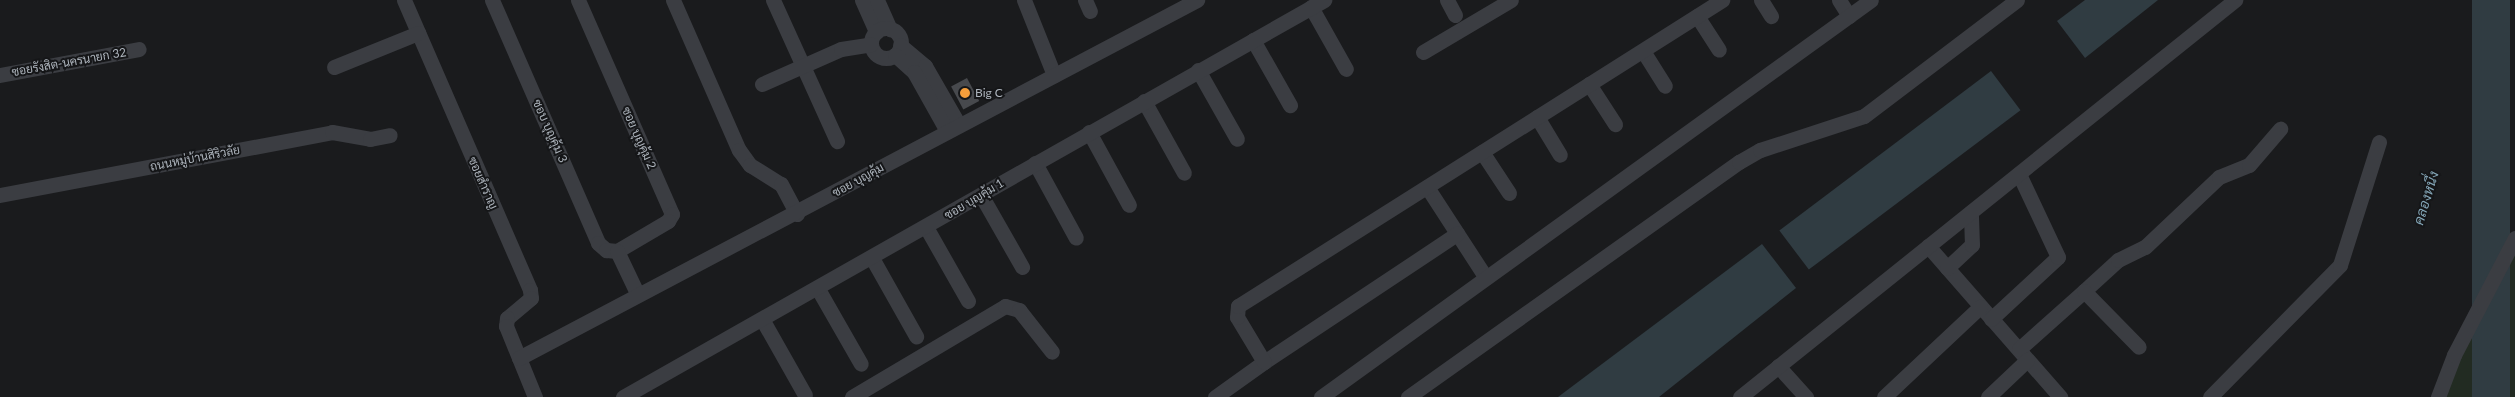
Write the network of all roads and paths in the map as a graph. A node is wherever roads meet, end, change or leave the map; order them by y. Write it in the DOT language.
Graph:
graph roads {
  1 [pos="404,0"];
  2 [pos="492,0"];
  3 [pos="578,0"];
  4 [pos="674,0"];
  5 [pos="773,0"];
  6 [pos="862,0"];
  7 [pos="877,0"];
  8 [pos="1024,0"];
  9 [pos="1197,0"];
  10 [pos="1446,0"];
  11 [pos="1511,0"];
  12 [pos="1722,0"];
  13 [pos="1761,0"];
  14 [pos="1839,0"];
  15 [pos="1871,0"];
  16 [pos="2016,0"];
  17 [pos="2235,0"];
  18 [pos="1318,4"];
  19 [pos="1455,15"];
  20 [pos="1698,16"];
  21 [pos="1771,16"];
  22 [pos="1849,16"];
  23 [pos="418,33"];
  24 [pos="879,35"];
  25 [pos="1252,40"];
  26 [pos="139,49"];
  27 [pos="898,50"];
  28 [pos="1719,50"];
  29 [pos="1643,51"];
  30 [pos="1423,52"];
  31 [pos="803,65"];
  32 [pos="334,67"];
  33 [pos="1346,69"];
  34 [pos="1198,70"];
  35 [pos="0,75"];
  36 [pos="1054,75"];
  37 [pos="762,84"];
  38 [pos="1589,84"];
  39 [pos="1665,86"];
  40 [pos="1144,101"];
  41 [pos="1290,105"];
  42 [pos="1537,117"];
  43 [pos="1615,124"];
  44 [pos="953,128"];
  45 [pos="2280,130"];
  46 [pos="1089,132"];
  47 [pos="390,135"];
  48 [pos="1237,139"];
  49 [pos="837,141"];
  50 [pos="2379,142"];
  51 [pos="1482,152"];
  52 [pos="1560,155"];
  53 [pos="1034,163"];
  54 [pos="1184,173"];
  55 [pos="2019,174"];
  56 [pos="1427,187"];
  57 [pos="1509,193"];
  58 [pos="0,195"];
  59 [pos="981,195"];
  60 [pos="1129,205"];
  61 [pos="1971,212"];
  62 [pos="797,214"];
  63 [pos="926,227"];
  64 [pos="1457,234"];
  65 [pos="1076,238"];
  66 [pos="2515,238"];
  67 [pos="1928,246"];
  68 [pos="617,251"];
  69 [pos="872,258"];
  70 [pos="1022,267"];
  71 [pos="1947,268"];
  72 [pos="1486,278"];
  73 [pos="818,289"];
  74 [pos="2084,291"];
  75 [pos="637,293"];
  76 [pos="968,301"];
  77 [pos="1980,307"];
  78 [pos="1991,319"];
  79 [pos="762,320"];
  80 [pos="916,336"];
  81 [pos="2139,347"];
  82 [pos="1052,352"];
  83 [pos="2023,355"];
  84 [pos="519,358"];
  85 [pos="1264,362"];
  86 [pos="861,364"];
  87 [pos="1778,366"];
  88 [pos="805,395"];
  89 [pos="535,397"];
  90 [pos="623,397"];
  91 [pos="852,397"];
  92 [pos="1214,397"];
  93 [pos="1321,397"];
  94 [pos="1408,397"];
  95 [pos="1740,397"];
  96 [pos="1806,397"];
  97 [pos="1884,397"];
  98 [pos="1988,397"];
  99 [pos="2060,397"];
  100 [pos="2210,397"];
  101 [pos="2438,397"];
  1 -- 23 [label="street, ซอยสำราญ"];
  2 -- 68 [label="street, ซอบ บุญคุ้ม 3"];
  3 -- 68 [label="street, ซอย บุญคุ้ม 2"];
  4 -- 62 [label="street"];
  5 -- 31 [label="street"];
  6 -- 24 [label="street"];
  7 -- 24 [label="street"];
  8 -- 36 [label="street"];
  9 -- 36 [label="street, ซอย บุญคุ้ม"];
  10 -- 19 [label="street"];
  11 -- 30 [label="street"];
  12 -- 20 [label="street"];
  13 -- 21 [label="street"];
  14 -- 22 [label="street"];
  15 -- 22 [label="street"];
  16 -- 94 [label="street"];
  17 -- 55 [label="street"];
  18 -- 25 [label="street, ซอย บุญคุ้ม 1"];
  18 -- 33 [label="street"];
  20 -- 28 [label="street"];
  20 -- 29 [label="street"];
  22 -- 72 [label="street"];
  23 -- 32 [label="street"];
  23 -- 84 [label="street, ซอยสำราญ"];
  24 -- 27 [label="street"];
  24 -- 27 [label="street"];
  24 -- 31 [label="street"];
  25 -- 34 [label="street, ซอย บุญคุ้ม 1"];
  25 -- 41 [label="street"];
  26 -- 35 [label="street, ซอยรังสิต-นครนายก 32"];
  27 -- 44 [label="street"];
  29 -- 38 [label="street"];
  29 -- 39 [label="street"];
  31 -- 37 [label="street"];
  31 -- 49 [label="street"];
  34 -- 40 [label="street, ซอย บุญคุ้ม 1"];
  34 -- 48 [label="street"];
  36 -- 44 [label="street, ซอย บุญคุ้ม"];
  38 -- 42 [label="street"];
  38 -- 43 [label="street"];
  40 -- 46 [label="street, ซอย บุญคุ้ม 1"];
  40 -- 54 [label="street"];
  42 -- 51 [label="street"];
  42 -- 52 [label="street"];
  44 -- 62 [label="street, ซอย บุญคุ้ม"];
  45 -- 74 [label="street"];
  46 -- 53 [label="street, ซอย บุญคุ้ม 1"];
  46 -- 60 [label="street"];
  47 -- 58 [label="street, ถนนหมู่บ้านสิริวลัย"];
  50 -- 100 [label="street"];
  51 -- 56 [label="street"];
  51 -- 57 [label="street"];
  53 -- 59 [label="street, ซอย บุญคุ้ม 1"];
  53 -- 65 [label="street"];
  55 -- 61 [label="street"];
  55 -- 78 [label="street"];
  56 -- 64 [label="street"];
  56 -- 85 [label="street"];
  59 -- 63 [label="street, ซอย บุญคุ้ม 1"];
  59 -- 70 [label="street"];
  61 -- 67 [label="street"];
  61 -- 71 [label="street"];
  62 -- 75 [label="street, ซอย บุญคุ้ม"];
  63 -- 69 [label="street, ซอย บุญคุ้ม 1"];
  63 -- 76 [label="street"];
  64 -- 72 [label="street"];
  64 -- 85 [label="street"];
  66 -- 101 [label="street"];
  67 -- 71 [label="street"];
  67 -- 87 [label="street"];
  68 -- 75 [label="street"];
  69 -- 73 [label="street, ซอย บุญคุ้ม 1"];
  69 -- 80 [label="street"];
  71 -- 77 [label="street"];
  72 -- 93 [label="street"];
  73 -- 79 [label="street, ซอย บุญคุ้ม 1"];
  73 -- 86 [label="street"];
  74 -- 81 [label="street"];
  74 -- 83 [label="street"];
  75 -- 84 [label="street, ซอย บุญคุ้ม"];
  77 -- 78 [label="street"];
  77 -- 97 [label="street"];
  78 -- 83 [label="street"];
  79 -- 88 [label="street"];
  79 -- 90 [label="street, ซอย บุญคุ้ม 1"];
  82 -- 91 [label="street"];
  83 -- 98 [label="street"];
  83 -- 99 [label="street"];
  84 -- 89 [label="street"];
  85 -- 92 [label="street"];
  87 -- 95 [label="street"];
  87 -- 96 [label="street"];
}
